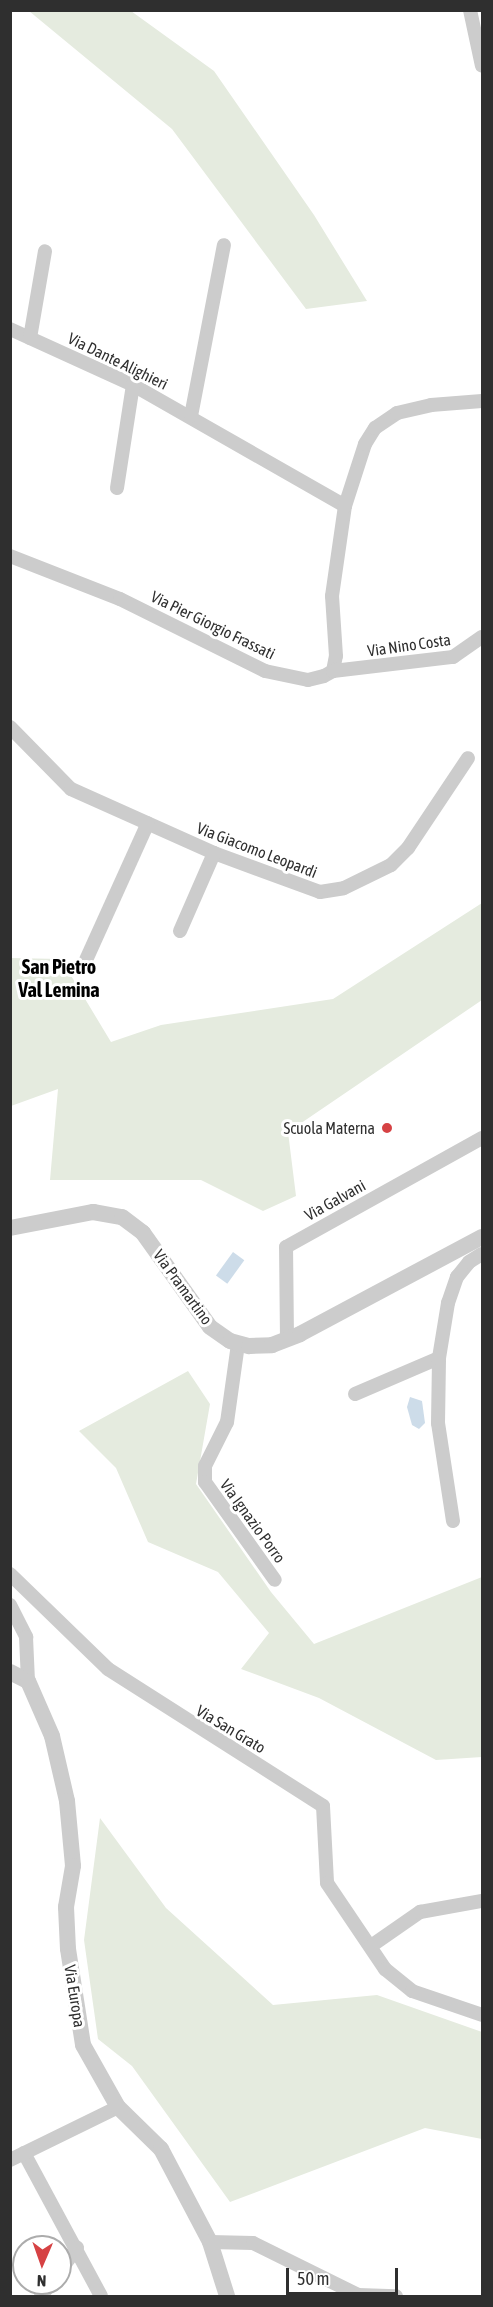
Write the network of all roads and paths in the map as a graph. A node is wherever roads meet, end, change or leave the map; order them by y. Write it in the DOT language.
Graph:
graph roads {
  1 [pos="470,10"];
  2 [pos="483,66"];
  3 [pos="224,245"];
  4 [pos="45,251"];
  5 [pos="10,329"];
  6 [pos="30,338"];
  7 [pos="133,385"];
  8 [pos="483,401"];
  9 [pos="191,416"];
  10 [pos="117,488"];
  11 [pos="345,506"];
  12 [pos="10,556"];
  13 [pos="483,637"];
  14 [pos="333,671"];
  15 [pos="10,727"];
  16 [pos="468,758"];
  17 [pos="147,824"];
  18 [pos="214,853"];
  19 [pos="180,931"];
  20 [pos="86,960"];
  21 [pos="483,1138"];
  22 [pos="10,1228"];
  23 [pos="483,1237"];
  24 [pos="483,1254"];
  25 [pos="287,1339"];
  26 [pos="238,1344"];
  27 [pos="439,1358"];
  28 [pos="355,1394"];
  29 [pos="453,1521"];
  30 [pos="10,1574"];
  31 [pos="275,1580"];
  32 [pos="10,1605"];
  33 [pos="10,1672"];
  34 [pos="28,1682"];
  35 [pos="483,1902"];
  36 [pos="371,1946"];
  37 [pos="483,2014"];
  38 [pos="118,2107"];
  39 [pos="24,2153"];
  40 [pos="10,2160"];
  41 [pos="210,2242"];
  42 [pos="77,2248"];
  43 [pos="72,2255"];
  44 [pos="101,2296"];
  45 [pos="227,2296"];
  46 [pos="396,2296"];
  1 -- 2 [label="street"];
  3 -- 9 [label="street"];
  4 -- 6 [label="street"];
  5 -- 6 [label="street, Via Dante Alighieri"];
  6 -- 7 [label="street, Via Dante Alighieri"];
  7 -- 9 [label="street, Via Dante Alighieri"];
  7 -- 10 [label="street"];
  8 -- 11 [label="street"];
  9 -- 11 [label="street, Via Dante Alighieri"];
  11 -- 14 [label="street"];
  12 -- 14 [label="street, Via Pier Giorgio Frassati"];
  13 -- 14 [label="street, Via Nino Costa"];
  15 -- 17 [label="street, Via Giacomo Leopardi"];
  16 -- 18 [label="street, Via Giacomo Leopardi"];
  17 -- 18 [label="street, Via Giacomo Leopardi"];
  17 -- 20 [label="street"];
  18 -- 19 [label="street"];
  21 -- 25 [label="street, Via Galvani"];
  22 -- 26 [label="street, Via Pramartino"];
  23 -- 25 [label="street"];
  24 -- 27 [label="street"];
  25 -- 26 [label="street"];
  26 -- 31 [label="street, Via Ignazio Porro"];
  27 -- 28 [label="street"];
  27 -- 29 [label="street"];
  30 -- 36 [label="street, Via San Grato"];
  32 -- 34 [label="street"];
  33 -- 34 [label="street"];
  34 -- 38 [label="street, Via Europa"];
  35 -- 36 [label="street"];
  36 -- 37 [label="street, Via San Grato"];
  38 -- 39 [label="street"];
  38 -- 41 [label="street, Via Europa"];
  39 -- 40 [label="street"];
  39 -- 42 [label="street"];
  41 -- 45 [label="street, Via Europa"];
  41 -- 46 [label="street"];
  42 -- 43 [label="street"];
  42 -- 44 [label="street"];
}
